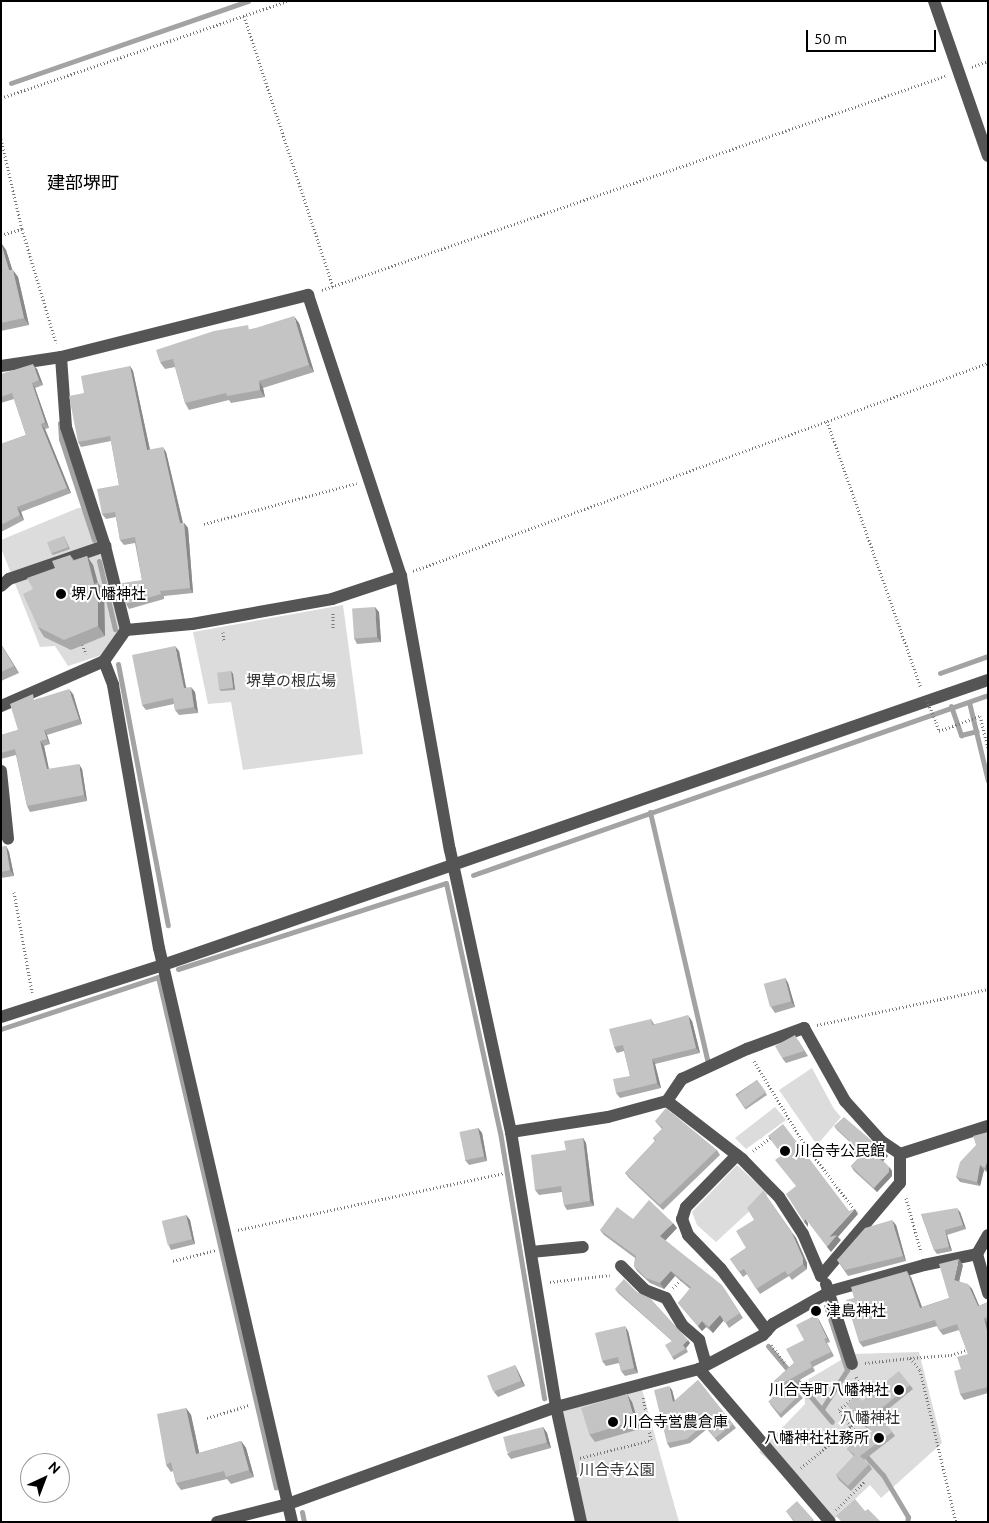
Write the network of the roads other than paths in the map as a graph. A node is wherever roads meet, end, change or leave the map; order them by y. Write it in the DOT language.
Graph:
graph roads {
  1 [pos="934,1"];
  2 [pos="988,156"];
  3 [pos="61,358"];
  4 [pos="1,366"];
  5 [pos="106,546"];
  6 [pos="401,576"];
  7 [pos="1,586"];
  8 [pos="126,630"];
  9 [pos="98,664"];
  10 [pos="988,680"];
  11 [pos="1,706"];
  12 [pos="1,771"];
  13 [pos="8,839"];
  14 [pos="454,864"];
  15 [pos="164,965"];
  16 [pos="1,1017"];
  17 [pos="667,1100"];
  18 [pos="988,1126"];
  19 [pos="511,1132"];
  20 [pos="900,1154"];
  21 [pos="740,1157"];
  22 [pos="988,1235"];
  23 [pos="583,1247"];
  24 [pos="531,1252"];
  25 [pos="977,1254"];
  26 [pos="621,1266"];
  27 [pos="821,1276"];
  28 [pos="831,1291"];
  29 [pos="988,1293"];
  30 [pos="765,1333"];
  31 [pos="852,1364"];
  32 [pos="702,1366"];
  33 [pos="556,1407"];
  34 [pos="288,1504"];
  35 [pos="828,1520"];
  36 [pos="217,1522"];
  37 [pos="292,1522"];
  38 [pos="581,1522"];
  1 -- 2 [label="street"];
  3 -- 4 [label="street"];
  3 -- 5 [label="street"];
  3 -- 6 [label="street"];
  5 -- 7 [label="street"];
  5 -- 8 [label="street"];
  6 -- 8 [label="street"];
  6 -- 14 [label="street"];
  8 -- 9 [label="street"];
  9 -- 11 [label="street"];
  9 -- 15 [label="street"];
  10 -- 14 [label="street"];
  12 -- 13 [label="street"];
  14 -- 15 [label="street"];
  14 -- 19 [label="street"];
  15 -- 16 [label="street"];
  15 -- 34 [label="street"];
  17 -- 19 [label="street"];
  17 -- 20 [label="street"];
  17 -- 21 [label="street"];
  18 -- 20 [label="street"];
  19 -- 24 [label="street"];
  20 -- 27 [label="street"];
  21 -- 27 [label="street"];
  21 -- 30 [label="street"];
  22 -- 25 [label="street"];
  23 -- 24 [label="street"];
  24 -- 33 [label="street"];
  25 -- 28 [label="street"];
  25 -- 29 [label="street"];
  26 -- 32 [label="street"];
  27 -- 28 [label="street"];
  28 -- 30 [label="street"];
  28 -- 31 [label="street"];
  30 -- 32 [label="street"];
  32 -- 33 [label="street"];
  32 -- 35 [label="street"];
  33 -- 34 [label="street"];
  33 -- 38 [label="street"];
  34 -- 36 [label="street"];
  34 -- 37 [label="street"];
}
